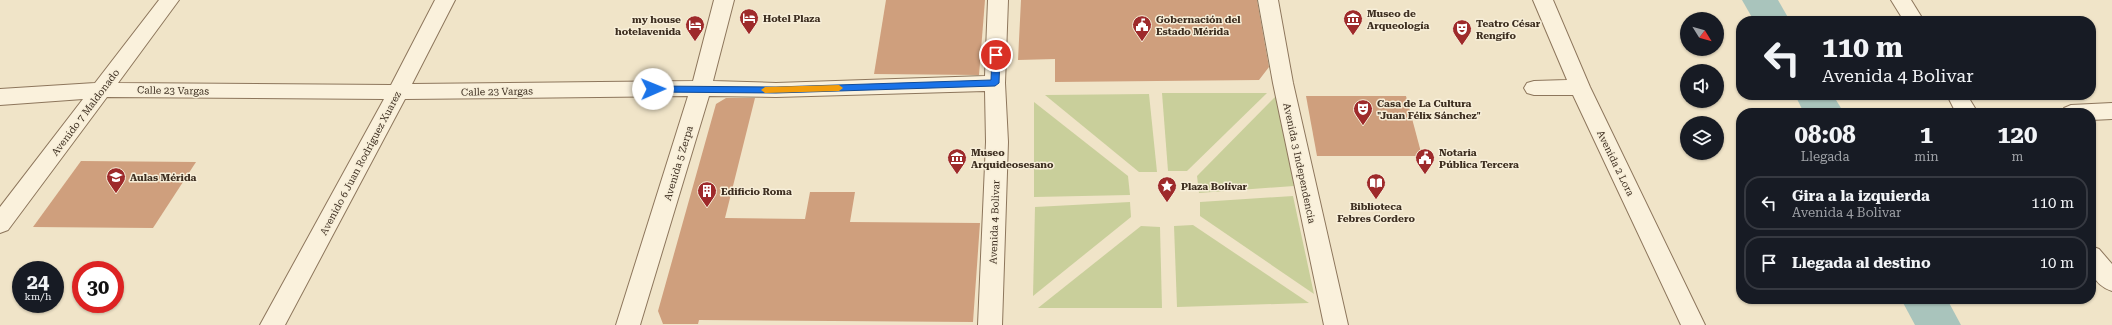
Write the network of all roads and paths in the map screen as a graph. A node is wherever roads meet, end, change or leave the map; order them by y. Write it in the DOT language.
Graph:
graph roads {
  1 [pos="169,0"];
  2 [pos="445,0"];
  3 [pos="724,0"];
  4 [pos="998,0"];
  5 [pos="1268,0"];
  6 [pos="1543,0"];
  7 [pos="1901,0"];
  8 [pos="1911,16"];
  9 [pos="995,83"];
  10 [pos="701,88"];
  11 [pos="1534,88"];
  12 [pos="1580,88"];
  13 [pos="102,90"];
  14 [pos="398,92"];
  15 [pos="0,97"];
  16 [pos="2112,111"];
  17 [pos="2096,112"];
  18 [pos="0,224"];
  19 [pos="2112,255"];
  20 [pos="2096,256"];
  21 [pos="2096,262"];
  22 [pos="2112,281"];
  23 [pos="272,325"];
  24 [pos="628,325"];
  25 [pos="990,325"];
  26 [pos="1336,325"];
  27 [pos="1694,325"];
  1 -- 13 [label="street, Avenido 7 Maldonado"];
  2 -- 14 [label="street, Avenido 6 Juan Rodriguez Xuarez"];
  3 -- 10 [label="street, Avenida 5 Zerpa"];
  4 -- 9 [label="street, Avenida 4 Bolivar"];
  5 -- 26 [label="street, Avenida 3 Independencia"];
  6 -- 12 [label="street, Avenida 2 Lora"];
  7 -- 8 [label="street"];
  9 -- 10 [label="street, Calle 23 Vargas"];
  9 -- 25 [label="street, Avenida 4 Bolivar"];
  10 -- 14 [label="street, Calle 23 Vargas"];
  10 -- 24 [label="street, Avenida 5 Zerpa"];
  11 -- 12 [label="street"];
  12 -- 27 [label="street, Avenida 2 Lora"];
  13 -- 14 [label="street, Calle 23 Vargas"];
  13 -- 15 [label="street, Calle 23 Vargas"];
  13 -- 18 [label="street, Avenido 7 Maldonado"];
  14 -- 23 [label="street, Avenido 6 Juan Rodriguez Xuarez"];
  16 -- 17 [label="street"];
  19 -- 20 [label="street"];
  21 -- 22 [label="street"];
}
